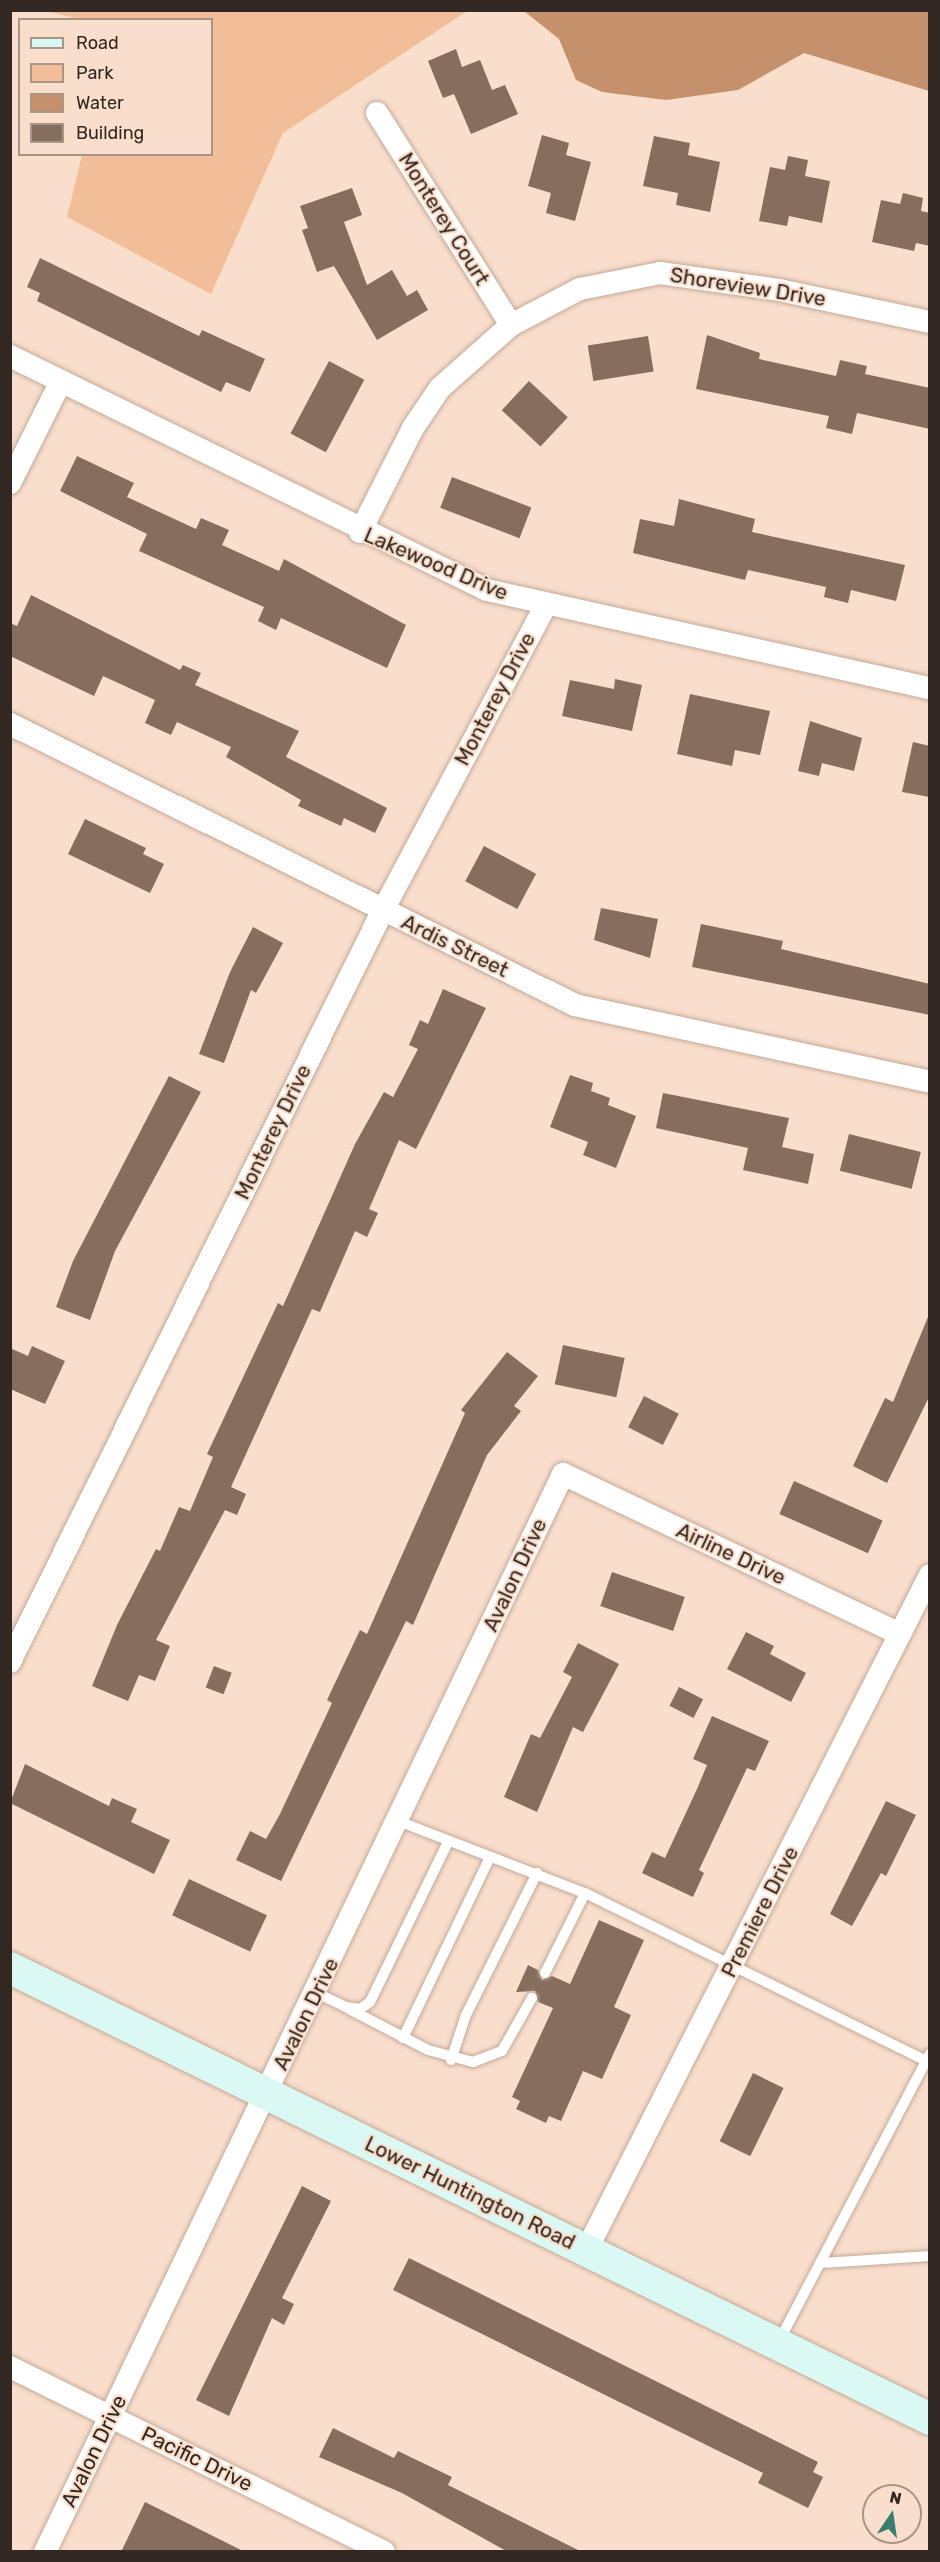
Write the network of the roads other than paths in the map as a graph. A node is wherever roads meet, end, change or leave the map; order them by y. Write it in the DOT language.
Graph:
graph roads {
  1 [pos="376,113"];
  2 [pos="930,322"];
  3 [pos="511,325"];
  4 [pos="10,356"];
  5 [pos="61,381"];
  6 [pos="10,483"];
  7 [pos="360,532"];
  8 [pos="545,606"];
  9 [pos="930,688"];
  10 [pos="10,724"];
  11 [pos="383,910"];
  12 [pos="930,1082"];
  13 [pos="562,1474"];
  14 [pos="930,1575"];
  15 [pos="900,1634"];
  16 [pos="10,1662"];
  17 [pos="398,1821"];
  18 [pos="447,1844"];
  19 [pos="489,1857"];
  20 [pos="537,1872"];
  21 [pos="585,1893"];
  22 [pos="734,1963"];
  23 [pos="10,1968"];
  24 [pos="545,1973"];
  25 [pos="316,1993"];
  26 [pos="532,1998"];
  27 [pos="346,2007"];
  28 [pos="403,2038"];
  29 [pos="928,2058"];
  30 [pos="451,2060"];
  31 [pos="267,2095"];
  32 [pos="587,2249"];
  33 [pos="930,2256"];
  34 [pos="821,2263"];
  35 [pos="777,2344"];
  36 [pos="10,2367"];
  37 [pos="112,2417"];
  38 [pos="930,2419"];
  39 [pos="45,2552"];
  40 [pos="384,2552"];
  1 -- 3 [label="street, Monterey Court"];
  2 -- 3 [label="street, Shoreview Drive"];
  3 -- 7 [label="street, Shoreview Drive"];
  4 -- 5 [label="street, Lakewood Drive"];
  5 -- 6 [label="street"];
  5 -- 7 [label="street, Lakewood Drive"];
  7 -- 8 [label="street, Lakewood Drive"];
  8 -- 9 [label="street, Lakewood Drive"];
  8 -- 11 [label="street, Monterey Drive"];
  10 -- 11 [label="street, Ardis Street"];
  11 -- 12 [label="street, Ardis Street"];
  11 -- 16 [label="street, Monterey Drive"];
  13 -- 15 [label="street, Airline Drive"];
  13 -- 17 [label="street, Avalon Drive"];
  14 -- 15 [label="street, Premiere Drive"];
  15 -- 22 [label="street, Premiere Drive"];
  17 -- 18 [label="lane"];
  17 -- 25 [label="street, Avalon Drive"];
  18 -- 19 [label="lane"];
  18 -- 27 [label="lane"];
  19 -- 20 [label="lane"];
  19 -- 28 [label="lane"];
  20 -- 21 [label="lane"];
  20 -- 30 [label="lane"];
  21 -- 22 [label="lane"];
  21 -- 24 [label="lane"];
  22 -- 29 [label="lane"];
  22 -- 32 [label="street, Premiere Drive"];
  23 -- 31 [label="main road, Lower Huntington Road"];
  25 -- 27 [label="lane"];
  25 -- 31 [label="street, Avalon Drive"];
  26 -- 30 [label="lane"];
  27 -- 28 [label="lane"];
  28 -- 30 [label="lane"];
  29 -- 34 [label="lane"];
  31 -- 32 [label="main road, Lower Huntington Road"];
  31 -- 37 [label="street, Avalon Drive"];
  32 -- 35 [label="main road, Lower Huntington Road"];
  33 -- 34 [label="lane"];
  34 -- 35 [label="lane"];
  35 -- 38 [label="main road, Lower Huntington Road"];
  36 -- 37 [label="street, Pacific Drive"];
  37 -- 39 [label="street, Avalon Drive"];
  37 -- 40 [label="street, Pacific Drive"];
}
